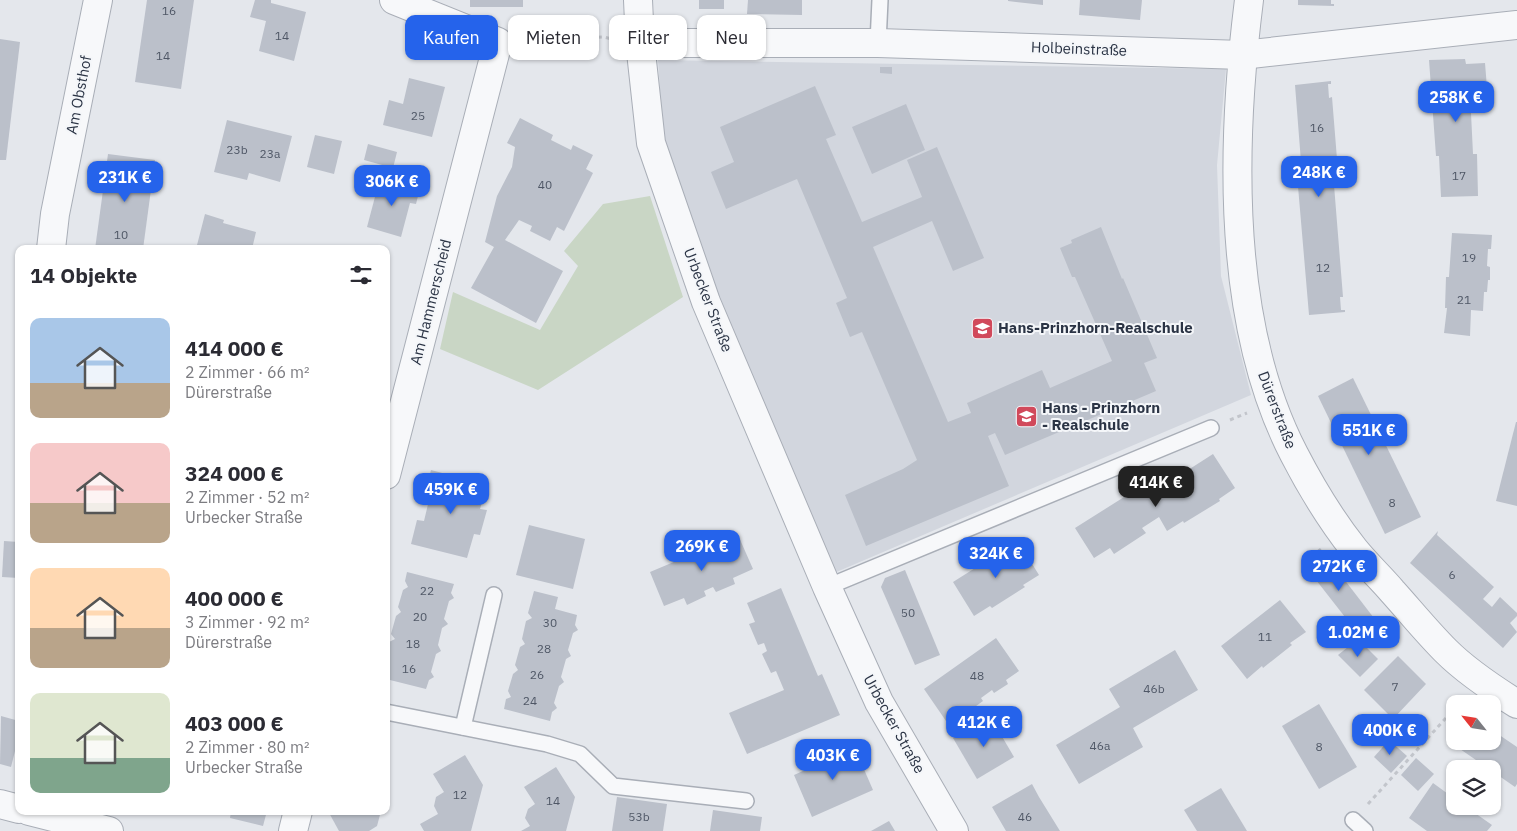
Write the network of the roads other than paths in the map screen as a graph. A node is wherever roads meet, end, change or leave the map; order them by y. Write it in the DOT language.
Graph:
graph roads {
  1 [pos="98,0"];
  2 [pos="394,0"];
  3 [pos="638,0"];
  4 [pos="880,0"];
  5 [pos="1249,0"];
  6 [pos="639,15"];
  7 [pos="1517,25"];
  8 [pos="687,42"];
  9 [pos="878,43"];
  10 [pos="1242,55"];
  11 [pos="642,60"];
  12 [pos="52,245"];
  13 [pos="1211,428"];
  14 [pos="390,460"];
  15 [pos="827,587"];
  16 [pos="494,595"];
  17 [pos="1517,702"];
  18 [pos="390,713"];
  19 [pos="463,727"];
  20 [pos="746,801"];
  21 [pos="0,804"];
  22 [pos="15,808"];
  23 [pos="45,815"];
  24 [pos="297,815"];
  25 [pos="1353,820"];
  26 [pos="110,831"];
  27 [pos="292,831"];
  28 [pos="954,831"];
  29 [pos="1365,831"];
  1 -- 12 [label="street, Am Obsthof"];
  2 -- 14 [label="street, Am Hammerscheid"];
  3 -- 6 [label="street, Urbecker Straße"];
  4 -- 9 [label="lane"];
  5 -- 10 [label="street, Dürerstraße"];
  7 -- 10 [label="street, Holbeinstraße"];
  8 -- 9 [label="street, Holbeinstraße"];
  9 -- 10 [label="street, Holbeinstraße"];
  10 -- 17 [label="street, Dürerstraße"];
  11 -- 15 [label="street, Urbecker Straße"];
  13 -- 15 [label="lane"];
  15 -- 28 [label="street, Urbecker Straße"];
  16 -- 19 [label="lane"];
  18 -- 19 [label="lane"];
  19 -- 20 [label="lane"];
  21 -- 22 [label="street"];
  23 -- 26 [label="street"];
  24 -- 27 [label="street"];
  25 -- 29 [label="lane"];
}
